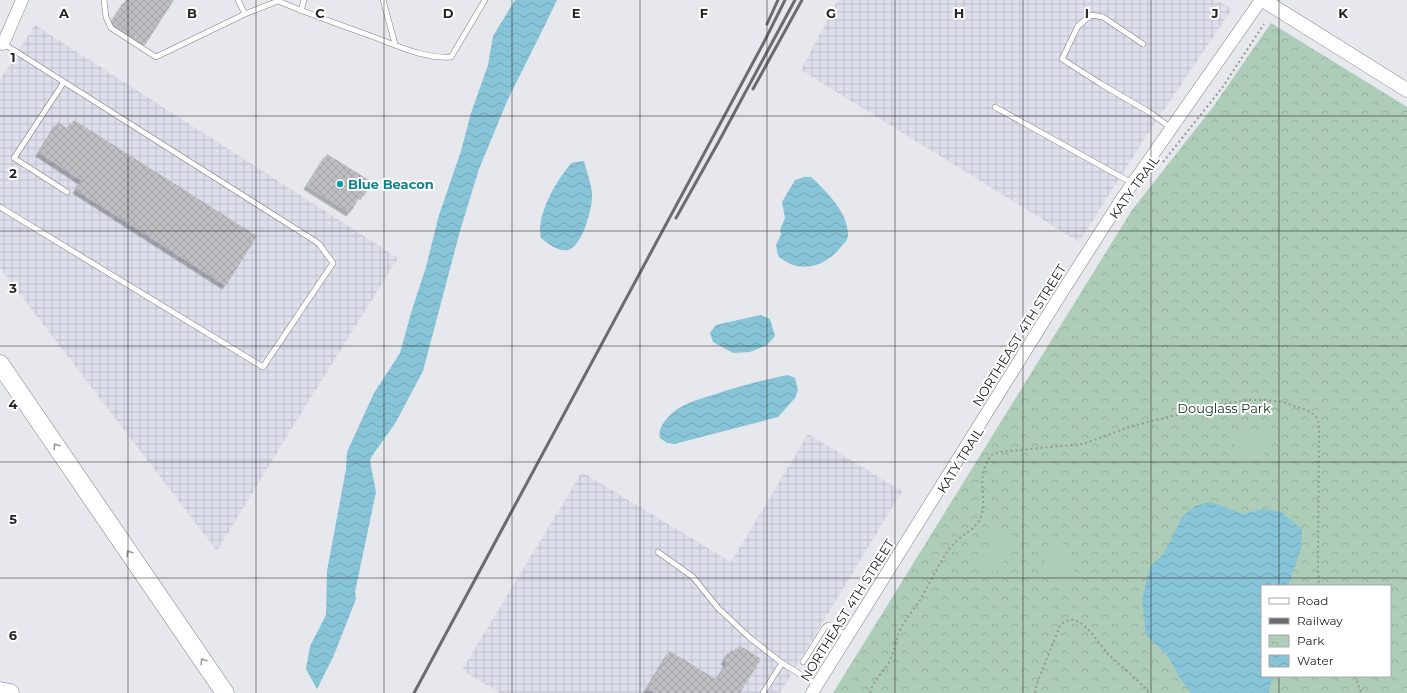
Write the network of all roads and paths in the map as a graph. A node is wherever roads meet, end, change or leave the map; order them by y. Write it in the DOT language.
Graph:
graph roads {
  1 [pos="22,0"];
  2 [pos="104,0"];
  3 [pos="238,0"];
  4 [pos="278,0"];
  5 [pos="304,0"];
  6 [pos="383,0"];
  7 [pos="485,0"];
  8 [pos="1262,0"];
  9 [pos="301,11"];
  10 [pos="245,14"];
  11 [pos="1264,24"];
  12 [pos="395,44"];
  13 [pos="1143,44"];
  14 [pos="1,45"];
  15 [pos="64,82"];
  16 [pos="1407,90"];
  17 [pos="995,106"];
  18 [pos="1172,128"];
  19 [pos="1160,165"];
  20 [pos="1132,184"];
  21 [pos="67,192"];
  22 [pos="0,207"];
  23 [pos="0,364"];
  24 [pos="658,552"];
  25 [pos="1319,585"];
  26 [pos="848,636"];
  27 [pos="803,662"];
  28 [pos="782,663"];
  29 [pos="1355,677"];
  30 [pos="815,689"];
  31 [pos="0,691"];
  32 [pos="10,693"];
  33 [pos="225,693"];
  34 [pos="763,693"];
  35 [pos="870,693"];
  36 [pos="1035,693"];
  37 [pos="1148,693"];
  38 [pos="1361,693"];
  1 -- 14 [label="street"];
  2 -- 10 [label="lane"];
  3 -- 10 [label="lane"];
  4 -- 9 [label="lane"];
  4 -- 10 [label="lane"];
  5 -- 9 [label="lane"];
  6 -- 12 [label="lane"];
  7 -- 12 [label="lane"];
  8 -- 16 [label="main road"];
  8 -- 18 [label="street, NORTHEAST 4TH STREET"];
  9 -- 12 [label="lane"];
  11 -- 19 [label="path, KATY TRAIL"];
  13 -- 18 [label="lane"];
  14 -- 15 [label="lane"];
  15 -- 21 [label="lane"];
  15 -- 22 [label="lane"];
  17 -- 20 [label="lane"];
  18 -- 20 [label="street, NORTHEAST 4TH STREET"];
  20 -- 26 [label="street, NORTHEAST 4TH STREET"];
  33 -- 23 [label="highway, one-way"];
  24 -- 28 [label="lane"];
  25 -- 35 [label="path"];
  26 -- 27 [label="lane"];
  26 -- 30 [label="street, NORTHEAST 4TH STREET"];
  28 -- 30 [label="lane"];
  28 -- 34 [label="lane"];
  29 -- 38 [label="path"];
  31 -- 32 [label="highway"];
  36 -- 37 [label="path"];
}
